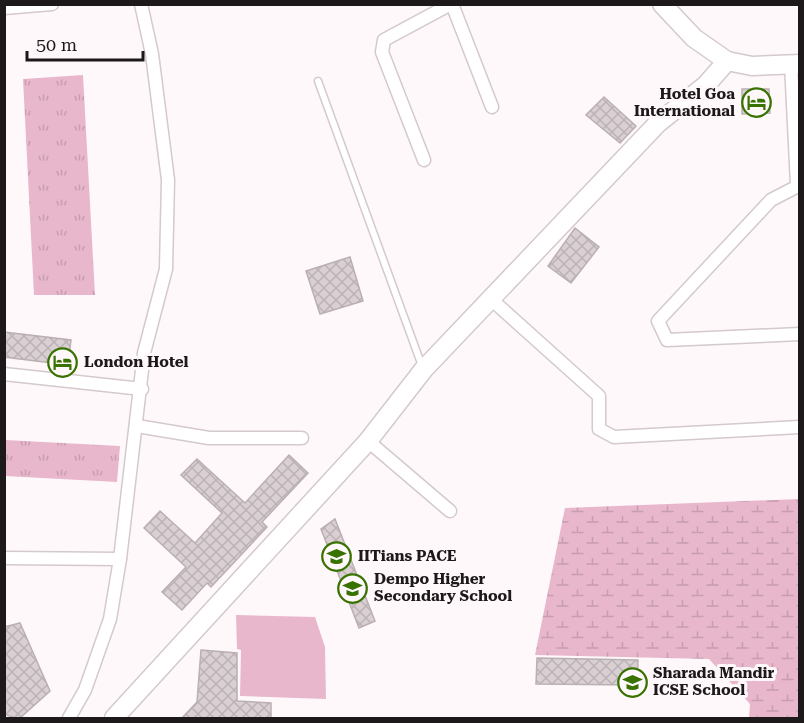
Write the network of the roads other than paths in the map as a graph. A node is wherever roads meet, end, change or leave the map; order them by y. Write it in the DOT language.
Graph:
graph roads {
  1 [pos="52,4"];
  2 [pos="141,4"];
  3 [pos="452,4"];
  4 [pos="662,4"];
  5 [pos="4,8"];
  6 [pos="728,61"];
  7 [pos="795,64"];
  8 [pos="318,81"];
  9 [pos="492,107"];
  10 [pos="424,160"];
  11 [pos="798,185"];
  12 [pos="492,300"];
  13 [pos="800,334"];
  14 [pos="424,369"];
  15 [pos="4,374"];
  16 [pos="142,389"];
  17 [pos="137,426"];
  18 [pos="800,427"];
  19 [pos="302,438"];
  20 [pos="368,441"];
  21 [pos="450,511"];
  22 [pos="4,558"];
  23 [pos="120,559"];
  24 [pos="69,718"];
  25 [pos="114,718"];
  1 -- 5 [label="street"];
  2 -- 16 [label="street"];
  3 -- 9 [label="street"];
  3 -- 10 [label="street"];
  4 -- 6 [label="main road"];
  6 -- 7 [label="main road"];
  6 -- 12 [label="main road"];
  7 -- 11 [label="street"];
  8 -- 14 [label="lane"];
  11 -- 13 [label="street"];
  12 -- 14 [label="main road"];
  12 -- 18 [label="street"];
  14 -- 20 [label="main road"];
  15 -- 16 [label="street"];
  16 -- 17 [label="street"];
  17 -- 19 [label="street"];
  17 -- 23 [label="street"];
  20 -- 21 [label="street"];
  20 -- 25 [label="main road"];
  22 -- 23 [label="street"];
  23 -- 24 [label="street"];
}
